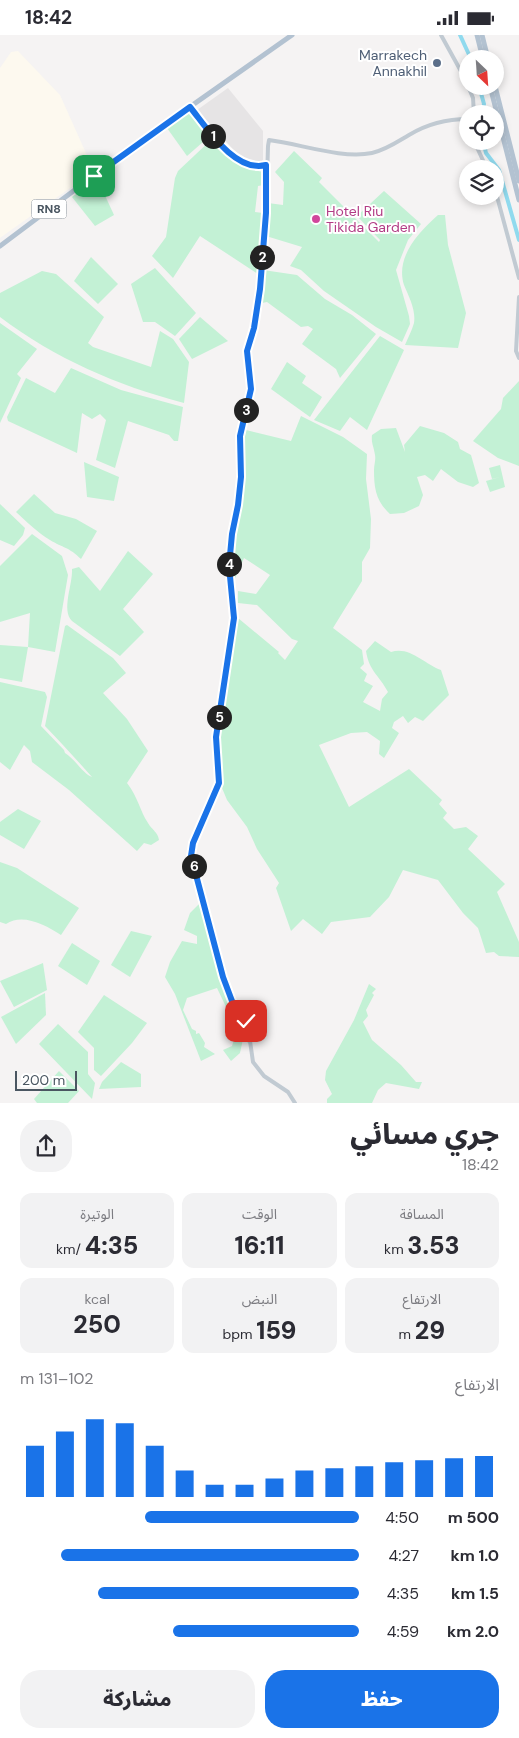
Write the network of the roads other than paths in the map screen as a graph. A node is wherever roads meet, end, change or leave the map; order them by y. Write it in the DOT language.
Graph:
graph roads {
  1 [pos="292,35"];
  2 [pos="441,35"];
  3 [pos="478,35"];
  4 [pos="482,35"];
  5 [pos="481,50"];
  6 [pos="486,50"];
  7 [pos="459,68"];
  8 [pos="190,107"];
  9 [pos="459,120"];
  10 [pos="504,135"];
  11 [pos="504,140"];
  12 [pos="266,165"];
  13 [pos="519,181"];
  14 [pos="519,200"];
  15 [pos="499,205"];
  16 [pos="0,246"];
  17 [pos="519,278"];
  18 [pos="519,297"];
  19 [pos="519,358"];
  20 [pos="295,1103"];
  1 -- 8 [label="main road, RN8"];
  2 -- 7 [label="street"];
  3 -- 5 [label="main road"];
  4 -- 6 [label="main road"];
  8 -- 12 [label="street"];
  8 -- 16 [label="main road, RN8"];
  9 -- 12 [label="street"];
  10 -- 13 [label="main road"];
  11 -- 14 [label="main road"];
  12 -- 20 [label="street"];
  15 -- 17 [label="street"];
  18 -- 19 [label="street"];
}
